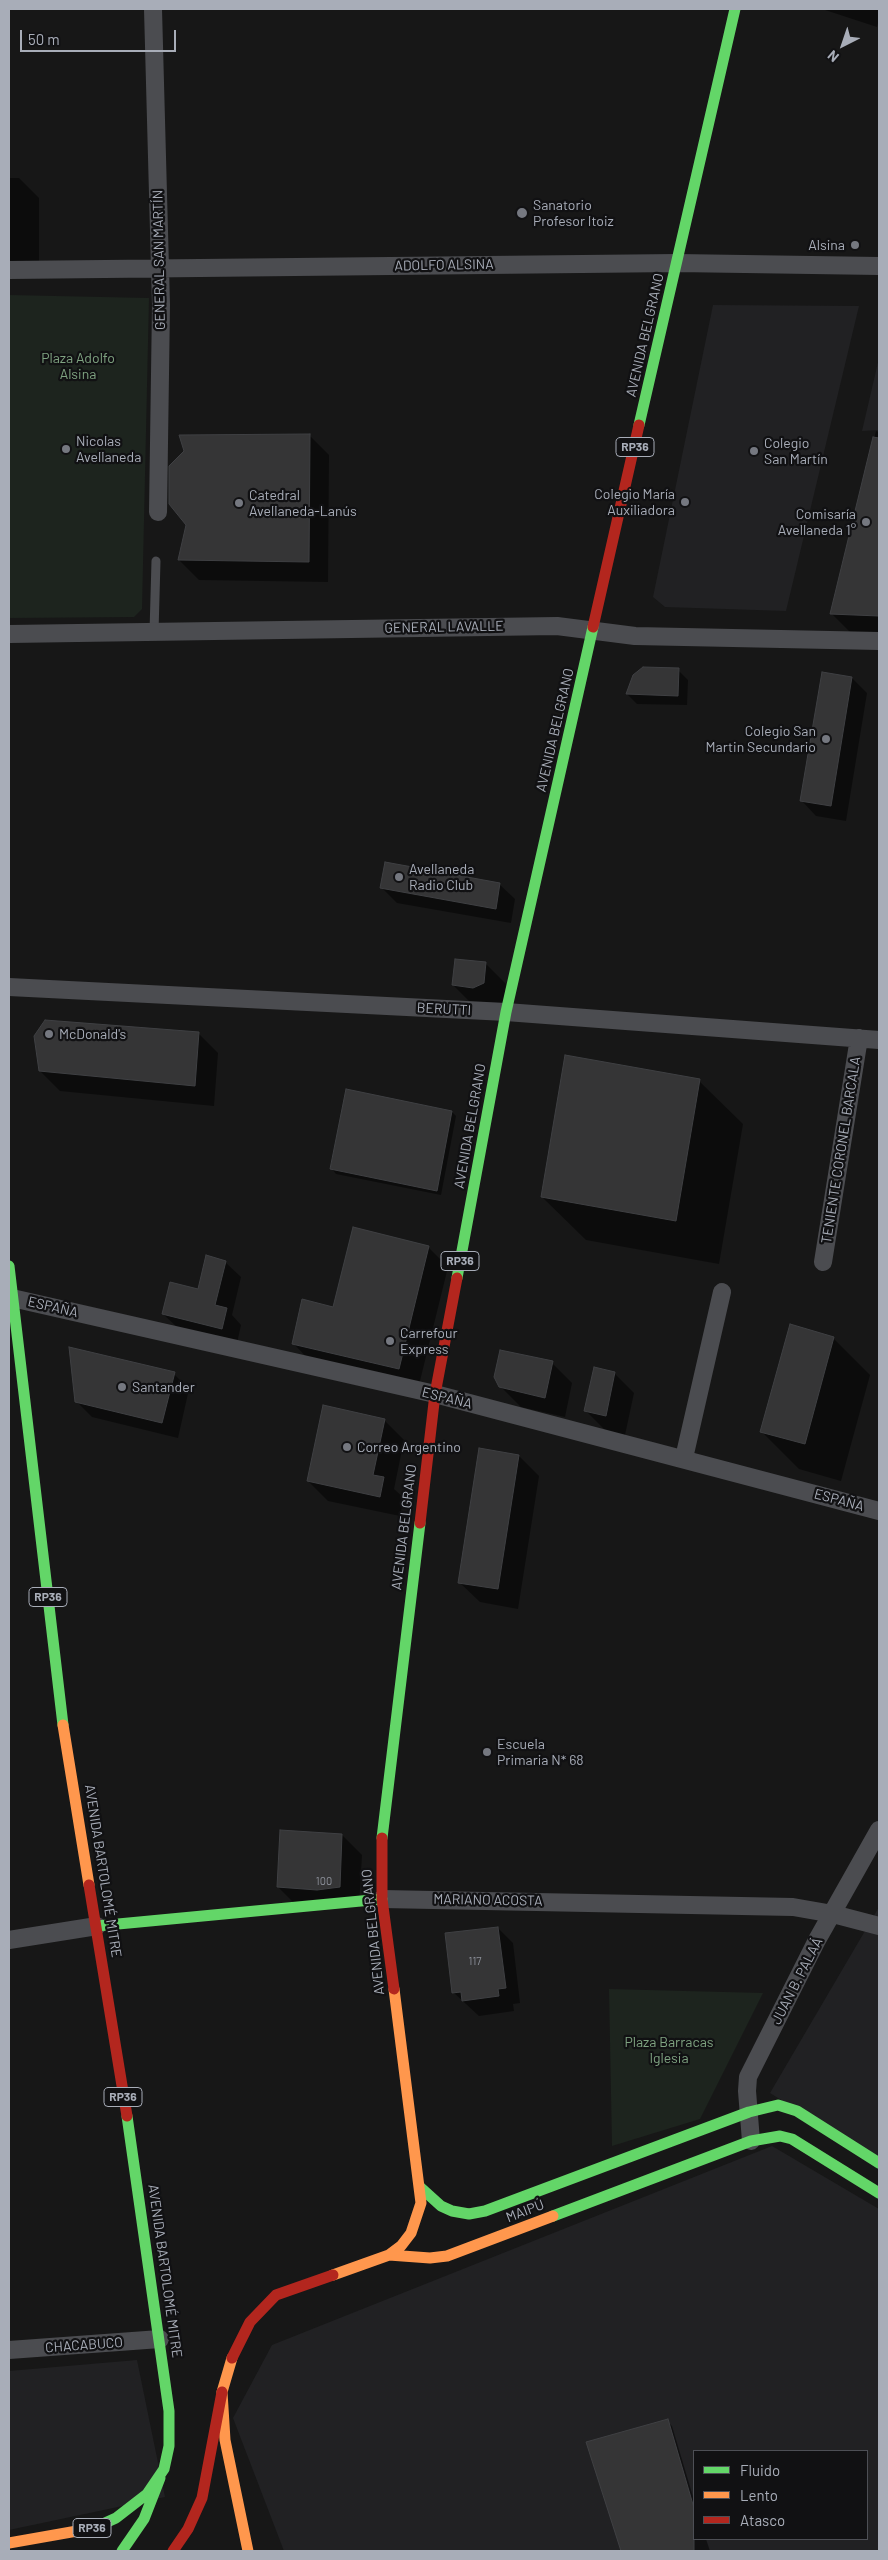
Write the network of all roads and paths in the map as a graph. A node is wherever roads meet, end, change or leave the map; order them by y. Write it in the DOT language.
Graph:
graph roads {
  1 [pos="153,9"];
  2 [pos="735,9"];
  3 [pos="677,263"];
  4 [pos="879,266"];
  5 [pos="160,268"];
  6 [pos="9,270"];
  7 [pos="158,512"];
  8 [pos="156,561"];
  9 [pos="593,631"];
  10 [pos="154,632"];
  11 [pos="9,634"];
  12 [pos="879,641"];
  13 [pos="9,987"];
  14 [pos="506,1012"];
  15 [pos="859,1038"];
  16 [pos="879,1040"];
  17 [pos="822,1262"];
  18 [pos="9,1266"];
  19 [pos="722,1292"];
  20 [pos="12,1298"];
  21 [pos="436,1394"];
  22 [pos="684,1458"];
  23 [pos="879,1510"];
  24 [pos="879,1830"];
  25 [pos="382,1899"];
  26 [pos="833,1914"];
  27 [pos="97,1926"];
  28 [pos="879,1926"];
  29 [pos="9,1940"];
  30 [pos="749,2112"];
  31 [pos="751,2142"];
  32 [pos="879,2163"];
  33 [pos="420,2187"];
  34 [pos="879,2192"];
  35 [pos="389,2255"];
  36 [pos="160,2339"];
  37 [pos="9,2350"];
  38 [pos="222,2392"];
  39 [pos="160,2478"];
  40 [pos="9,2543"];
  41 [pos="122,2551"];
  42 [pos="173,2551"];
  43 [pos="248,2551"];
  1 -- 5 [label="street, GENERAL SAN MARTÍN"];
  2 -- 3 [label="main road, AVENIDA BELGRANO / RP36"];
  3 -- 4 [label="street, ADOLFO ALSINA"];
  3 -- 5 [label="street, ADOLFO ALSINA"];
  3 -- 9 [label="main road, AVENIDA BELGRANO / RP36"];
  5 -- 6 [label="street, ADOLFO ALSINA"];
  5 -- 7 [label="street, GENERAL SAN MARTÍN"];
  8 -- 10 [label="lane"];
  9 -- 10 [label="street, GENERAL LAVALLE"];
  9 -- 12 [label="street, GENERAL LAVALLE"];
  9 -- 14 [label="main road, AVENIDA BELGRANO / RP36"];
  10 -- 11 [label="street, GENERAL LAVALLE"];
  13 -- 14 [label="street, BERUTTI"];
  14 -- 15 [label="street, BERUTTI"];
  14 -- 21 [label="main road, AVENIDA BELGRANO / RP36"];
  15 -- 16 [label="street, BERUTTI"];
  15 -- 17 [label="street, TENIENTE CORONEL BARCALA"];
  18 -- 20 [label="main road, AVENIDA BARTOLOMÉ MITRE / RP36"];
  19 -- 22 [label="street"];
  20 -- 21 [label="street, ESPAÑA"];
  20 -- 27 [label="main road, AVENIDA BARTOLOMÉ MITRE / RP36"];
  21 -- 22 [label="street, ESPAÑA"];
  21 -- 25 [label="main road, AVENIDA BELGRANO / RP36"];
  22 -- 23 [label="street, ESPAÑA"];
  24 -- 26 [label="street, JUAN B. PALAÁ"];
  25 -- 26 [label="street, MARIANO ACOSTA"];
  25 -- 27 [label="main road, MARIANO ACOSTA"];
  25 -- 33 [label="main road, AVENIDA BELGRANO / RP36"];
  26 -- 28 [label="street, MARIANO ACOSTA"];
  26 -- 30 [label="street, JUAN B. PALAÁ"];
  27 -- 29 [label="street"];
  27 -- 36 [label="main road, AVENIDA BARTOLOMÉ MITRE / RP36"];
  30 -- 31 [label="street, JUAN B. PALAÁ"];
  30 -- 32 [label="main road, MAIPÚ"];
  30 -- 33 [label="main road, MAIPÚ"];
  31 -- 34 [label="main road, MAIPÚ"];
  31 -- 35 [label="main road, MAIPÚ"];
  33 -- 35 [label="main road, AVENIDA BELGRANO / RP36"];
  35 -- 38 [label="main road, MAIPÚ / RP36"];
  36 -- 37 [label="street, CHACABUCO"];
  36 -- 39 [label="main road, AVENIDA BARTOLOMÉ MITRE / RP36"];
  38 -- 42 [label="main road"];
  38 -- 43 [label="main road, RP36"];
  39 -- 40 [label="main road, RP36"];
  39 -- 41 [label="main road, AVENIDA BARTOLOMÉ MITRE"];
}
